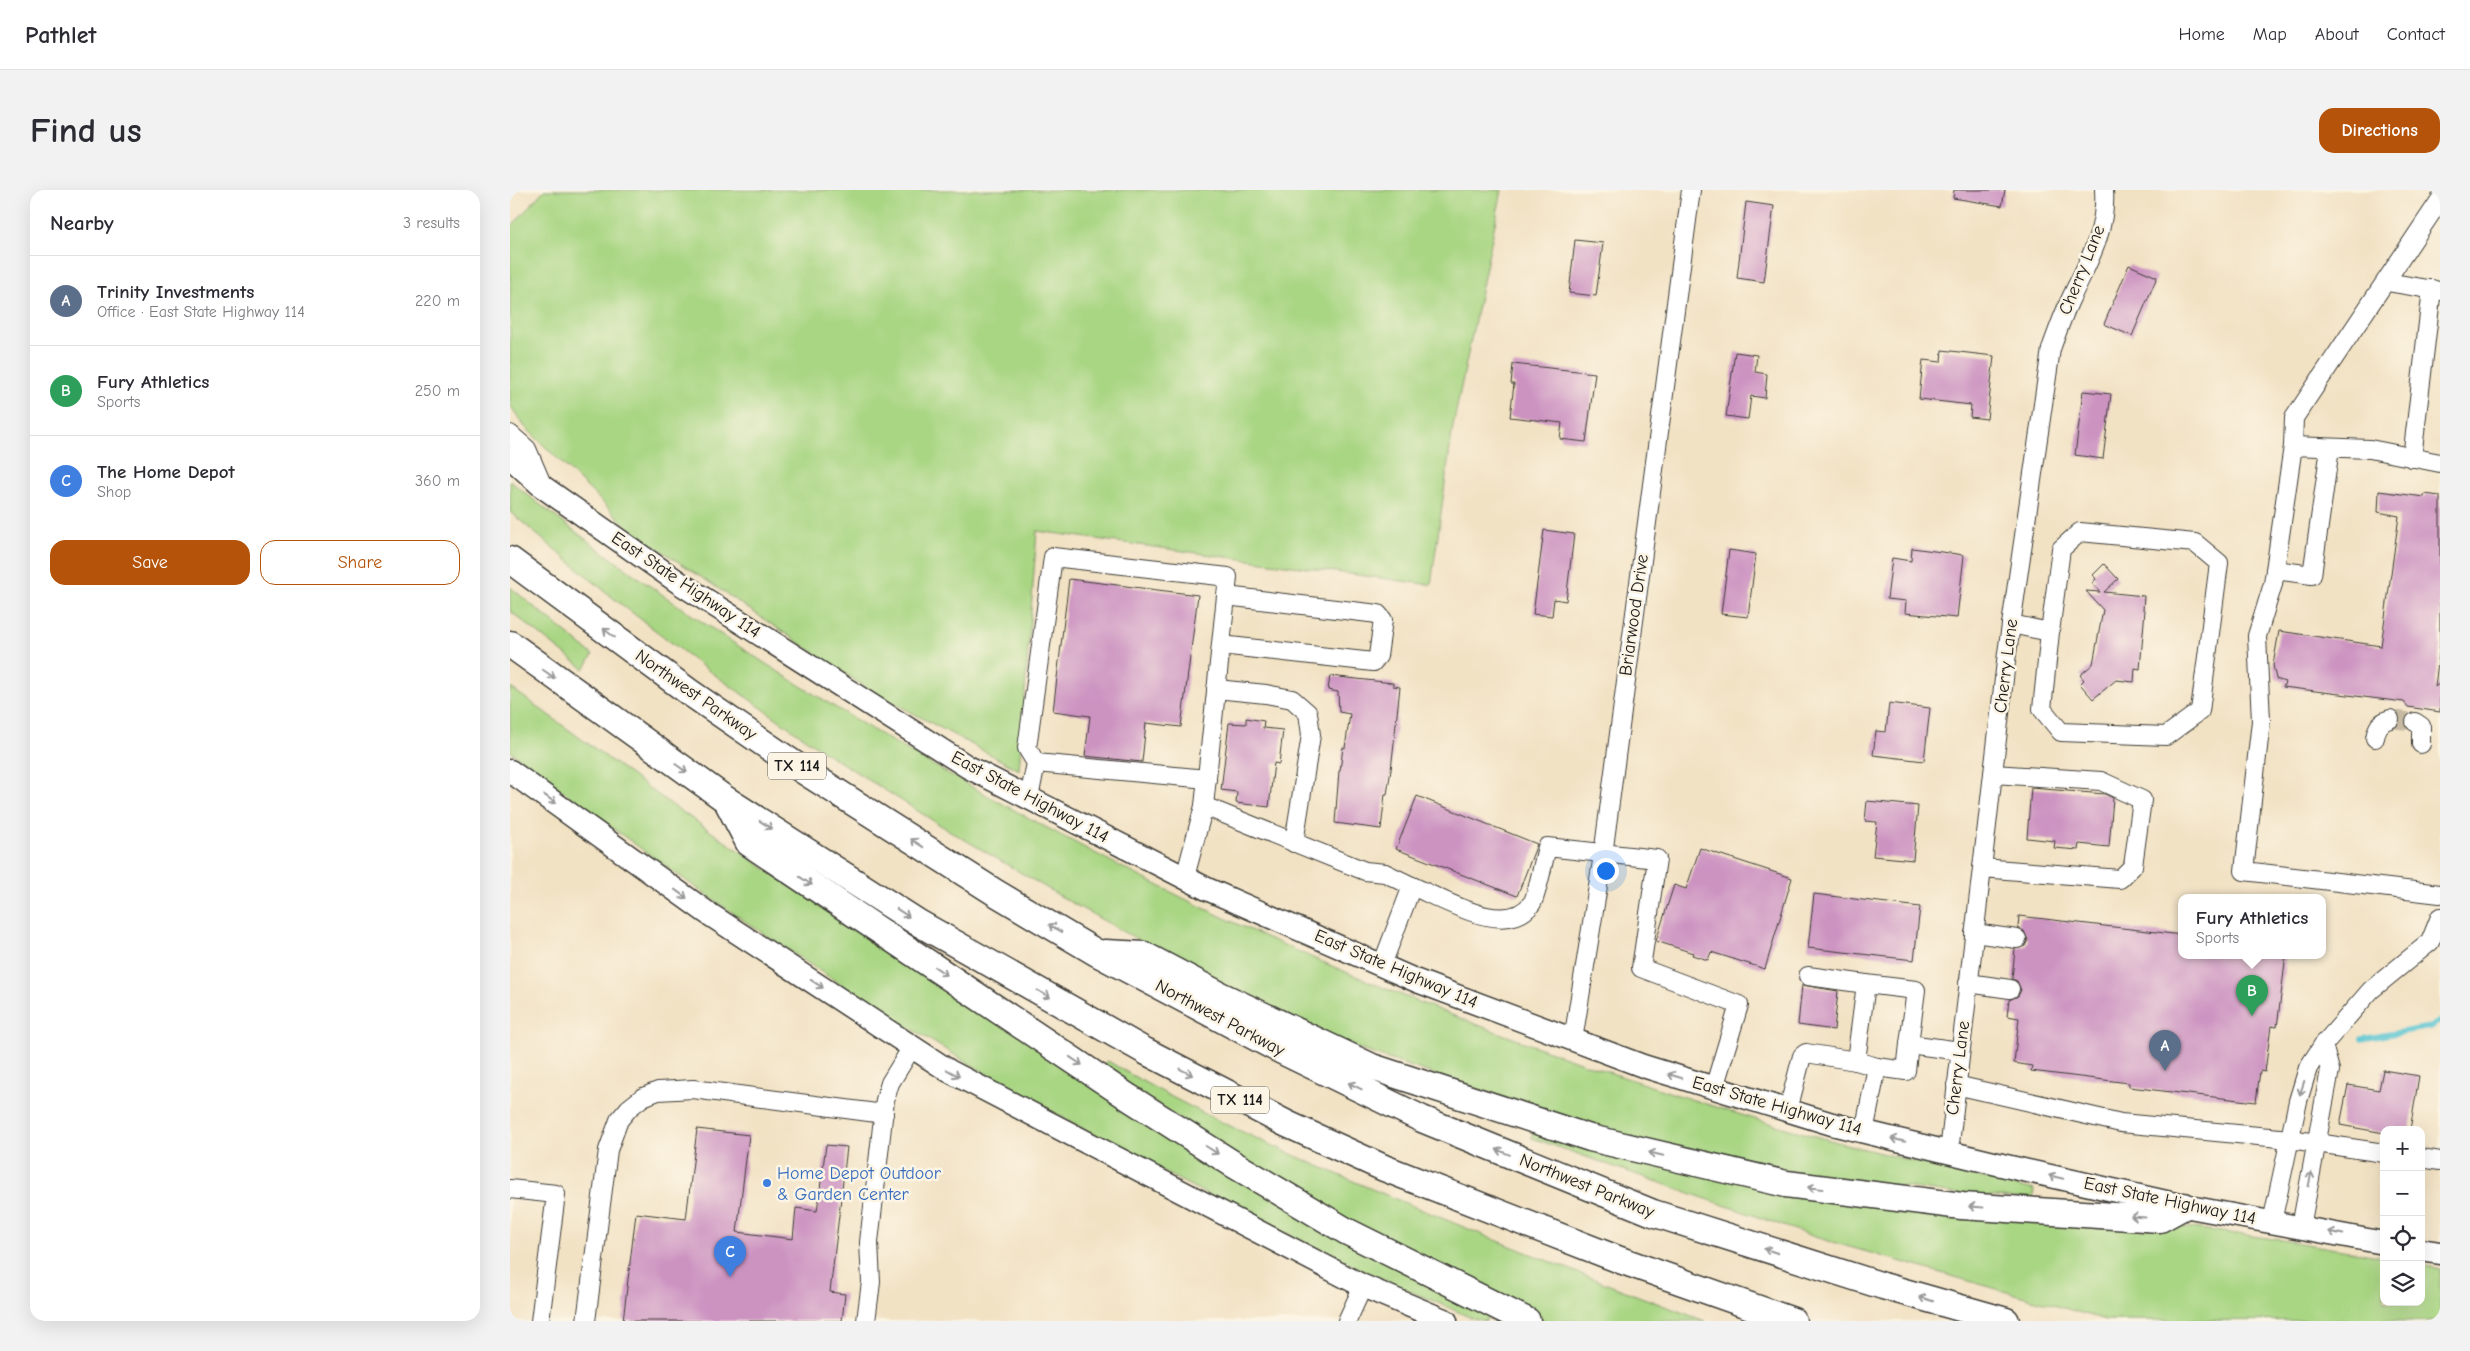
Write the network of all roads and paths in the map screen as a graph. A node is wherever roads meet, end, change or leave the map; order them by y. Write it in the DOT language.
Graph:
graph roads {
  1 [pos="1691,190"];
  2 [pos="2104,190"];
  3 [pos="2440,200"];
  4 [pos="2387,282"];
  5 [pos="2436,290"];
  6 [pos="510,434"];
  7 [pos="2293,446"];
  8 [pos="2330,448"];
  9 [pos="510,457"];
  10 [pos="2412,458"];
  11 [pos="2440,463"];
  12 [pos="543,487"];
  13 [pos="510,560"];
  14 [pos="2275,570"];
  15 [pos="1226,596"];
  16 [pos="2011,624"];
  17 [pos="2050,632"];
  18 [pos="510,644"];
  19 [pos="1221,645"];
  20 [pos="1216,689"];
  21 [pos="2390,719"];
  22 [pos="2415,722"];
  23 [pos="2375,738"];
  24 [pos="2422,744"];
  25 [pos="1036,763"];
  26 [pos="510,771"];
  27 [pos="1993,774"];
  28 [pos="1207,779"];
  29 [pos="1029,798"];
  30 [pos="725,799"];
  31 [pos="1204,806"];
  32 [pos="1294,843"];
  33 [pos="1603,855"];
  34 [pos="1982,868"];
  35 [pos="1185,877"];
  36 [pos="1412,886"];
  37 [pos="2440,894"];
  38 [pos="2440,917"];
  39 [pos="1974,934"];
  40 [pos="2017,939"];
  41 [pos="1097,953"];
  42 [pos="1382,966"];
  43 [pos="1808,976"];
  44 [pos="1968,983"];
  45 [pos="1866,984"];
  46 [pos="2010,989"];
  47 [pos="1573,1040"];
  48 [pos="1909,1044"];
  49 [pos="2323,1045"];
  50 [pos="912,1047"];
  51 [pos="1960,1051"];
  52 [pos="1856,1061"];
  53 [pos="1877,1067"];
  54 [pos="1956,1085"];
  55 [pos="1714,1088"];
  56 [pos="1788,1110"];
  57 [pos="884,1114"];
  58 [pos="1864,1132"];
  59 [pos="2290,1139"];
  60 [pos="2318,1143"];
  61 [pos="1949,1152"];
  62 [pos="2380,1152"];
  63 [pos="2425,1159"];
  64 [pos="2440,1161"];
  65 [pos="510,1189"];
  66 [pos="2184,1206"];
  67 [pos="2272,1222"];
  68 [pos="2300,1227"];
  69 [pos="2380,1241"];
  70 [pos="2425,1251"];
  71 [pos="2440,1253"];
  72 [pos="1363,1286"];
  73 [pos="540,1321"];
  74 [pos="586,1321"];
  75 [pos="866,1321"];
  76 [pos="1347,1321"];
  77 [pos="1446,1321"];
  78 [pos="1527,1321"];
  79 [pos="1794,1321"];
  80 [pos="2006,1321"];
  1 -- 33 [label="street, Briarwood Drive"];
  2 -- 16 [label="street, Cherry Lane"];
  3 -- 4 [label="street"];
  4 -- 5 [label="street"];
  4 -- 7 [label="street"];
  5 -- 10 [label="street"];
  6 -- 12 [label="street"];
  7 -- 8 [label="street"];
  7 -- 14 [label="street"];
  8 -- 10 [label="street"];
  8 -- 14 [label="street"];
  9 -- 12 [label="main road, East State Highway 114"];
  10 -- 11 [label="street"];
  12 -- 29 [label="main road, East State Highway 114"];
  41 -- 13 [label="highway, Northwest Parkway / TX 114, one-way"];
  14 -- 37 [label="street"];
  15 -- 19 [label="street"];
  15 -- 19 [label="street"];
  15 -- 25 [label="street"];
  16 -- 17 [label="street"];
  16 -- 27 [label="street, Cherry Lane"];
  17 -- 17 [label="street"];
  18 -- 30 [label="highway, TX 114, one-way"];
  19 -- 20 [label="street"];
  20 -- 28 [label="street"];
  20 -- 32 [label="street"];
  21 -- 23 [label="street"];
  22 -- 24 [label="street"];
  25 -- 28 [label="street"];
  25 -- 29 [label="street"];
  26 -- 50 [label="main road, one-way"];
  27 -- 34 [label="street, Cherry Lane"];
  27 -- 34 [label="street"];
  28 -- 31 [label="street"];
  29 -- 35 [label="main road, East State Highway 114"];
  30 -- 78 [label="highway, one-way"];
  30 -- 79 [label="highway, TX 114, one-way"];
  31 -- 32 [label="street"];
  31 -- 35 [label="street"];
  32 -- 36 [label="street"];
  33 -- 36 [label="street"];
  33 -- 47 [label="street, Briarwood Drive"];
  33 -- 55 [label="street"];
  34 -- 39 [label="street, Cherry Lane"];
  35 -- 42 [label="main road, East State Highway 114"];
  36 -- 42 [label="street"];
  38 -- 49 [label="street"];
  39 -- 40 [label="street"];
  39 -- 44 [label="street, Cherry Lane"];
  66 -- 41 [label="highway, one-way"];
  80 -- 41 [label="highway, Northwest Parkway / TX 114, one-way"];
  42 -- 47 [label="main road, East State Highway 114"];
  43 -- 45 [label="street"];
  44 -- 46 [label="street"];
  44 -- 51 [label="street, Cherry Lane"];
  45 -- 48 [label="street"];
  45 -- 52 [label="street"];
  55 -- 47 [label="main road, East State Highway 114, one-way"];
  48 -- 51 [label="street"];
  48 -- 53 [label="street"];
  49 -- 59 [label="street, one-way"];
  49 -- 60 [label="street"];
  50 -- 57 [label="street"];
  50 -- 72 [label="main road, one-way"];
  51 -- 54 [label="street, Cherry Lane"];
  52 -- 53 [label="street"];
  52 -- 56 [label="street"];
  53 -- 58 [label="street"];
  54 -- 59 [label="street"];
  54 -- 61 [label="street, Cherry Lane"];
  55 -- 56 [label="main road, East State Highway 114"];
  56 -- 58 [label="main road, East State Highway 114"];
  57 -- 74 [label="street"];
  57 -- 75 [label="street"];
  61 -- 58 [label="main road, East State Highway 114, one-way"];
  59 -- 60 [label="street"];
  59 -- 67 [label="street"];
  60 -- 62 [label="street"];
  68 -- 60 [label="street, one-way"];
  66 -- 61 [label="main road, East State Highway 114, one-way"];
  63 -- 64 [label="street"];
  65 -- 73 [label="street"];
  66 -- 67 [label="main road, East State Highway 114"];
  67 -- 68 [label="main road, East State Highway 114"];
  69 -- 68 [label="main road, East State Highway 114, one-way"];
  70 -- 71 [label="main road"];
  72 -- 76 [label="street"];
  72 -- 77 [label="main road"];
}
